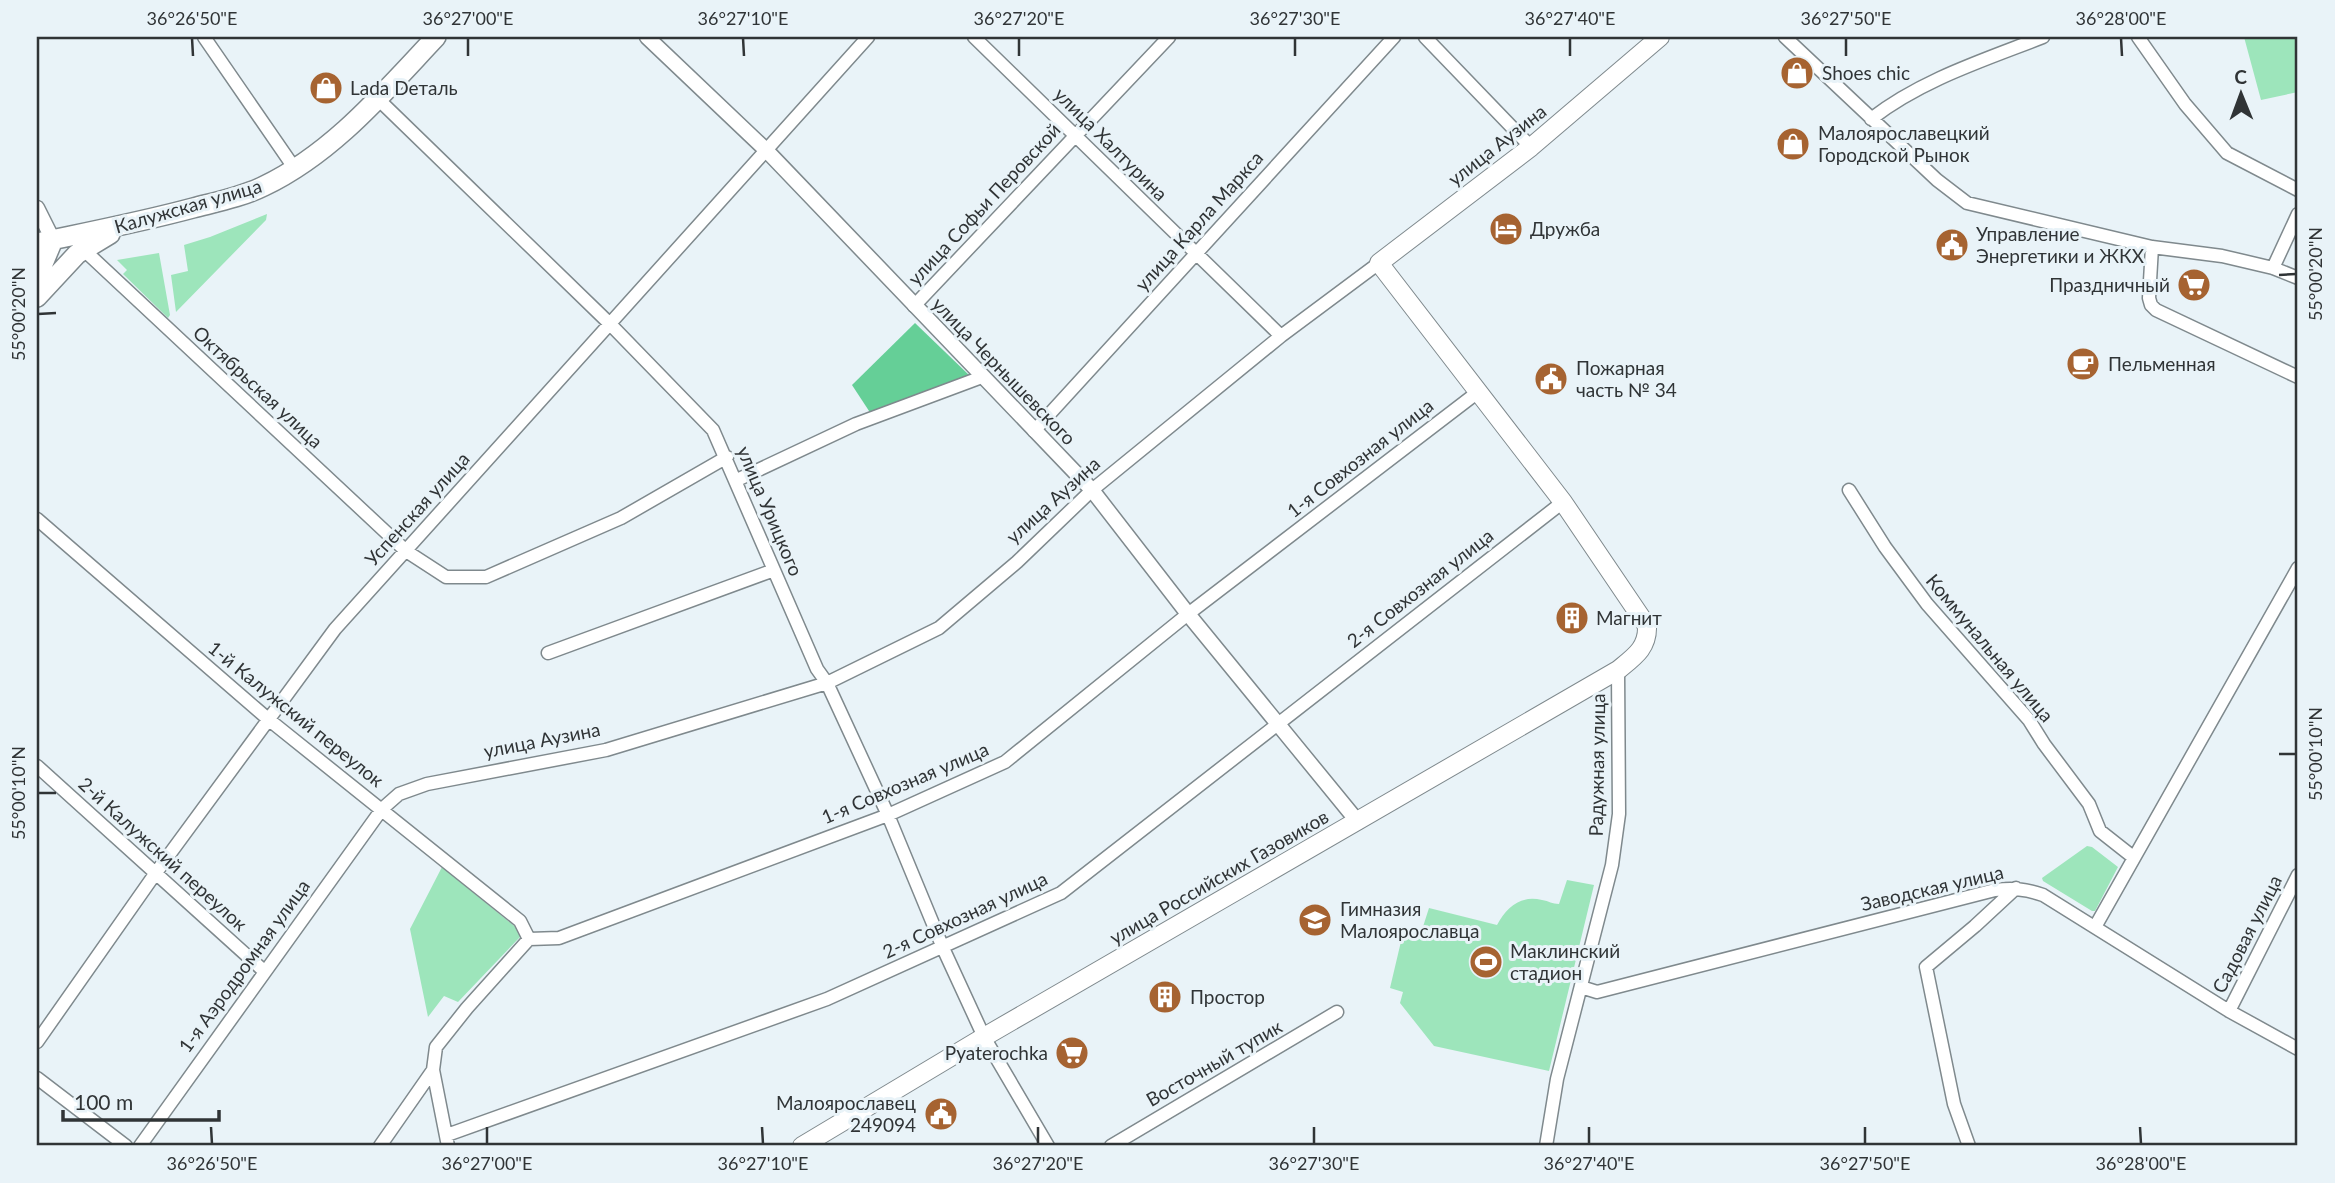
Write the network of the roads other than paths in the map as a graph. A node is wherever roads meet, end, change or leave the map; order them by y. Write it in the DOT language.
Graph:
graph roads {
  1 [pos="204,37"];
  2 [pos="436,37"];
  3 [pos="648,37"];
  4 [pos="868,37"];
  5 [pos="974,37"];
  6 [pos="1169,37"];
  7 [pos="1394,37"];
  8 [pos="1425,37"];
  9 [pos="1660,37"];
  10 [pos="1784,37"];
  11 [pos="2043,37"];
  12 [pos="2138,37"];
  13 [pos="378,99"];
  14 [pos="1871,119"];
  15 [pos="1076,135"];
  16 [pos="1531,147"];
  17 [pos="767,151"];
  18 [pos="295,169"];
  19 [pos="2298,190"];
  20 [pos="37,208"];
  21 [pos="2298,214"];
  22 [pos="123,226"];
  23 [pos="45,241"];
  24 [pos="2152,247"];
  25 [pos="84,250"];
  26 [pos="1195,254"];
  27 [pos="1380,263"];
  28 [pos="2273,268"];
  29 [pos="37,278"];
  30 [pos="2298,278"];
  31 [pos="37,297"];
  32 [pos="914,306"];
  33 [pos="610,324"];
  34 [pos="1281,336"];
  35 [pos="982,377"];
  36 [pos="2298,377"];
  37 [pos="1478,391"];
  38 [pos="1034,431"];
  39 [pos="727,457"];
  40 [pos="737,480"];
  41 [pos="1092,490"];
  42 [pos="1849,490"];
  43 [pos="1563,502"];
  44 [pos="37,519"];
  45 [pos="406,551"];
  46 [pos="2298,568"];
  47 [pos="774,570"];
  48 [pos="1188,614"];
  49 [pos="548,653"];
  50 [pos="1618,670"];
  51 [pos="827,683"];
  52 [pos="268,719"];
  53 [pos="1278,723"];
  54 [pos="37,766"];
  55 [pos="382,809"];
  56 [pos="888,815"];
  57 [pos="1358,822"];
  58 [pos="2133,857"];
  59 [pos="155,874"];
  60 [pos="2298,875"];
  61 [pos="2016,888"];
  62 [pos="2095,927"];
  63 [pos="529,939"];
  64 [pos="943,948"];
  65 [pos="264,971"];
  66 [pos="1581,987"];
  67 [pos="2229,1011"];
  68 [pos="1337,1012"];
  69 [pos="984,1037"];
  70 [pos="37,1042"];
  71 [pos="2298,1049"];
  72 [pos="433,1070"];
  73 [pos="37,1077"];
  74 [pos="448,1141"];
  75 [pos="126,1146"];
  76 [pos="140,1146"];
  77 [pos="380,1146"];
  78 [pos="802,1146"];
  79 [pos="1048,1146"];
  80 [pos="1111,1146"];
  81 [pos="1546,1146"];
  82 [pos="1969,1146"];
  1 -- 18 [label="street"];
  2 -- 13 [label="main road, Калужская улица"];
  3 -- 17 [label="street, улица Чернышевского"];
  4 -- 17 [label="street, Успенская улица"];
  5 -- 15 [label="street, улица Халтурина"];
  6 -- 15 [label="street, улица Софьи Перовской"];
  7 -- 26 [label="street, улица Карла Маркса"];
  8 -- 16 [label="street"];
  9 -- 16 [label="main road, улица Аузина"];
  10 -- 14 [label="street"];
  11 -- 14 [label="street"];
  12 -- 19 [label="street"];
  13 -- 18 [label="main road, Калужская улица"];
  13 -- 33 [label="street, улица Урицкого"];
  14 -- 24 [label="street"];
  15 -- 26 [label="street, улица Халтурина"];
  15 -- 32 [label="street, улица Софьи Перовской"];
  16 -- 27 [label="main road, улица Аузина"];
  17 -- 32 [label="street, улица Чернышевского"];
  17 -- 33 [label="street, Успенская улица"];
  18 -- 22 [label="main road, Калужская улица"];
  20 -- 23 [label="street"];
  21 -- 28 [label="street"];
  22 -- 23 [label="main road, Калужская улица"];
  22 -- 25 [label="main road"];
  23 -- 29 [label="main road"];
  24 -- 28 [label="street"];
  24 -- 36 [label="street"];
  25 -- 31 [label="main road"];
  25 -- 45 [label="street, Октябрьская улица"];
  26 -- 34 [label="street, улица Халтурина"];
  26 -- 38 [label="street, улица Карла Маркса"];
  27 -- 34 [label="street, улица Аузина"];
  27 -- 37 [label="main road"];
  28 -- 30 [label="street"];
  32 -- 35 [label="street, улица Чернышевского"];
  33 -- 39 [label="street, улица Урицкого"];
  33 -- 45 [label="street, Успенская улица"];
  34 -- 41 [label="street, улица Аузина"];
  35 -- 38 [label="street, улица Чернышевского"];
  35 -- 40 [label="street"];
  37 -- 43 [label="main road"];
  37 -- 48 [label="street, 1-я Совхозная улица"];
  38 -- 41 [label="street, улица Чернышевского"];
  39 -- 40 [label="street, улица Урицкого"];
  39 -- 45 [label="street"];
  40 -- 47 [label="street, улица Урицкого"];
  41 -- 48 [label="street, улица Чернышевского"];
  41 -- 51 [label="street, улица Аузина"];
  42 -- 58 [label="street, Коммунальная улица"];
  43 -- 50 [label="main road, улица Российских Газовиков"];
  43 -- 53 [label="street, 2-я Совхозная улица"];
  44 -- 52 [label="street, 1-й Калужский переулок"];
  45 -- 52 [label="street, Успенская улица"];
  46 -- 58 [label="street"];
  47 -- 49 [label="street"];
  47 -- 51 [label="street, улица Урицкого"];
  48 -- 53 [label="street, улица Чернышевского"];
  48 -- 56 [label="street, 1-я Совхозная улица"];
  50 -- 57 [label="main road, улица Российских Газовиков"];
  50 -- 66 [label="street, Радужная улица"];
  51 -- 55 [label="street, улица Аузина"];
  51 -- 56 [label="street, улица Урицкого"];
  52 -- 55 [label="street, 1-й Калужский переулок"];
  52 -- 59 [label="street, Успенская улица"];
  53 -- 57 [label="street, улица Чернышевского"];
  53 -- 64 [label="street, 2-я Совхозная улица"];
  54 -- 59 [label="street, 2-й Калужский переулок"];
  55 -- 63 [label="street, 1-й Калужский переулок"];
  55 -- 65 [label="street, 1-я Аэродромная улица"];
  56 -- 63 [label="street, 1-я Совхозная улица"];
  56 -- 64 [label="street, улица Урицкого"];
  57 -- 69 [label="main road, улица Российских Газовиков"];
  58 -- 62 [label="street"];
  59 -- 65 [label="street, 2-й Калужский переулок"];
  59 -- 70 [label="street, Успенская улица"];
  60 -- 67 [label="street, Садовая улица"];
  61 -- 62 [label="street, Заводская улица"];
  61 -- 66 [label="street, Заводская улица"];
  61 -- 82 [label="street"];
  62 -- 67 [label="street, Заводская улица"];
  63 -- 72 [label="street"];
  64 -- 69 [label="street, улица Урицкого"];
  64 -- 74 [label="street, 2-я Совхозная улица"];
  65 -- 76 [label="street, 1-я Аэродромная улица"];
  66 -- 81 [label="street, Радужная улица"];
  67 -- 71 [label="street, Заводская улица"];
  68 -- 80 [label="street, Восточный тупик"];
  69 -- 78 [label="main road, улица Российских Газовиков"];
  69 -- 79 [label="street, улица Урицкого"];
  72 -- 74 [label="street"];
  72 -- 77 [label="street"];
  73 -- 75 [label="street"];
}
